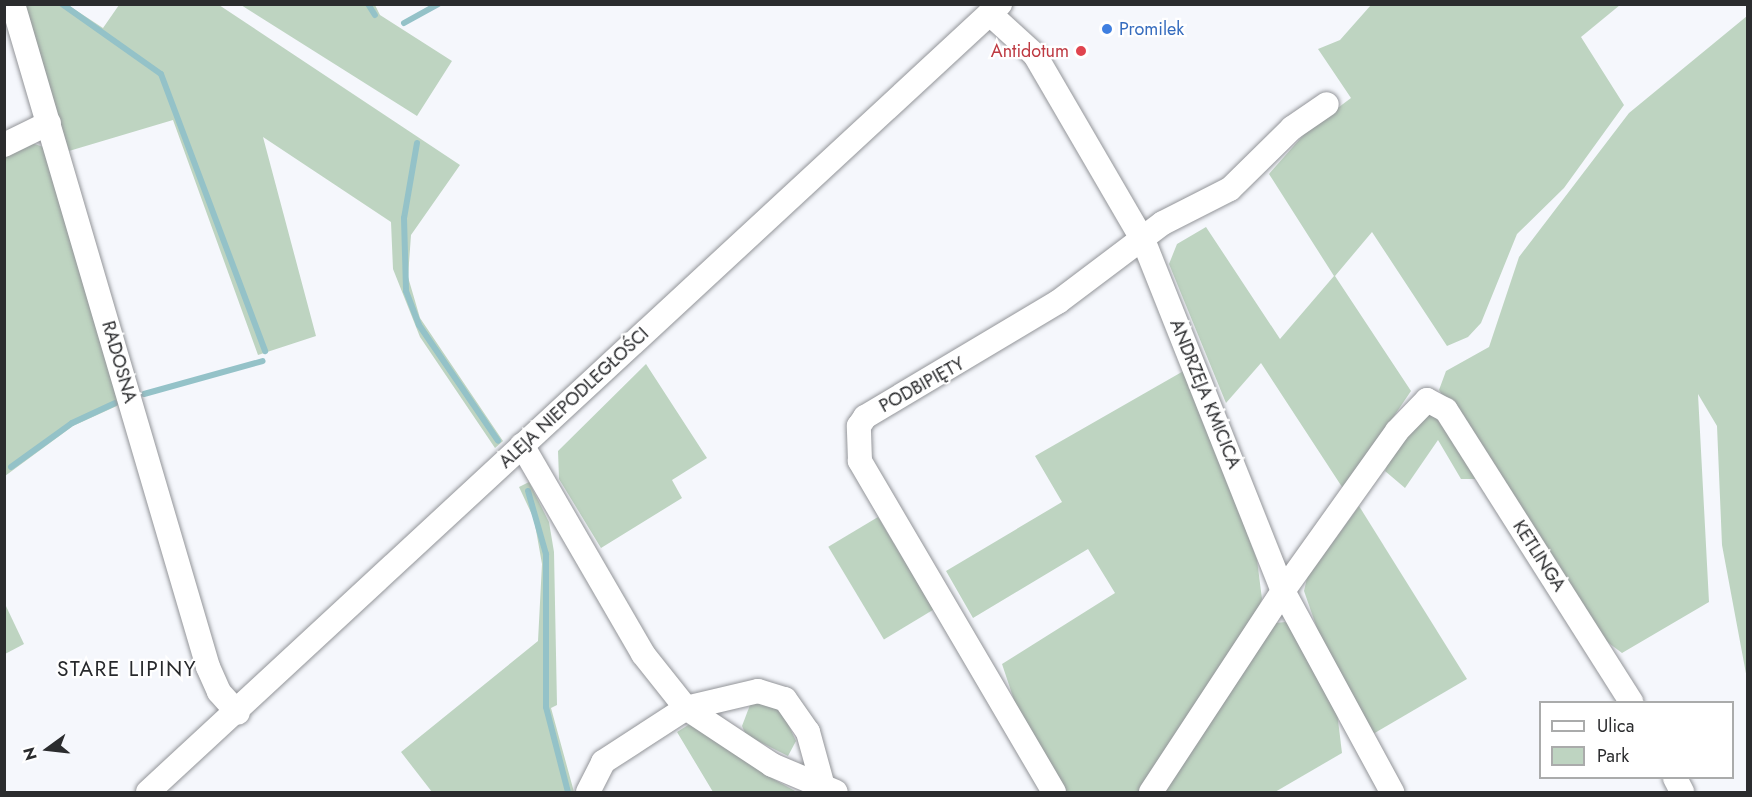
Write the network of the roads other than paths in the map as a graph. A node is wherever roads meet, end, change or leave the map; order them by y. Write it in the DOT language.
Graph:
graph roads {
  1 [pos="13,4"];
  2 [pos="995,9"];
  3 [pos="1327,104"];
  4 [pos="49,123"];
  5 [pos="4,145"];
  6 [pos="1144,242"];
  7 [pos="522,445"];
  8 [pos="1283,591"];
  9 [pos="1630,701"];
  10 [pos="686,708"];
  11 [pos="238,713"];
  12 [pos="829,788"];
  13 [pos="148,792"];
  14 [pos="588,792"];
  15 [pos="1054,792"];
  16 [pos="1151,792"];
  17 [pos="1392,792"];
  1 -- 4 [label="street, RADOSNA"];
  2 -- 6 [label="street, ANDRZEJA KMICICA"];
  2 -- 7 [label="street, ALEJA NIEPODLEGŁOŚCI"];
  3 -- 6 [label="street, PODBIPIĘTY"];
  4 -- 5 [label="street"];
  4 -- 11 [label="street, RADOSNA"];
  6 -- 8 [label="street, ANDRZEJA KMICICA"];
  6 -- 15 [label="street, PODBIPIĘTY"];
  7 -- 10 [label="street"];
  7 -- 11 [label="street, ALEJA NIEPODLEGŁOŚCI"];
  8 -- 9 [label="street, KETLINGA"];
  8 -- 16 [label="street"];
  8 -- 17 [label="street, ANDRZEJA KMICICA"];
  10 -- 12 [label="street"];
  10 -- 12 [label="street"];
  10 -- 14 [label="street"];
  11 -- 13 [label="street, ALEJA NIEPODLEGŁOŚCI"];
}
